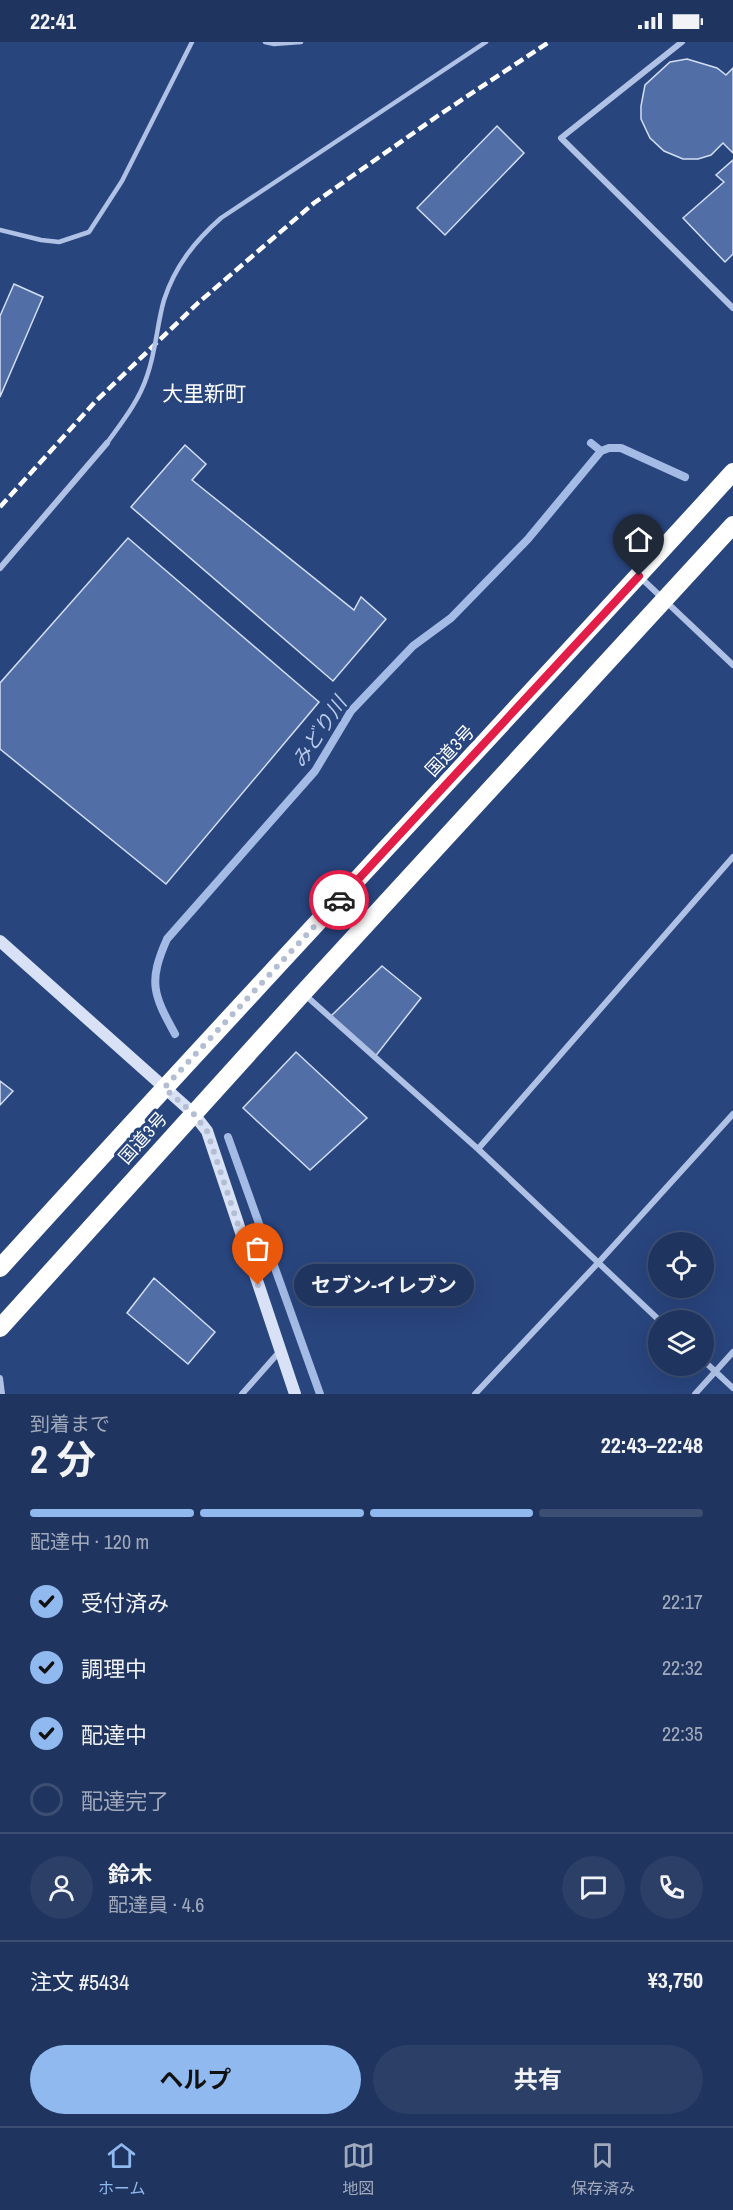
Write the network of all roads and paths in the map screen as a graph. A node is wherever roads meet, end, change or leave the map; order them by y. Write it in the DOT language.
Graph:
graph roads {
  1 [pos="192,42"];
  2 [pos="265,42"];
  3 [pos="301,42"];
  4 [pos="486,42"];
  5 [pos="682,42"];
  6 [pos="0,230"];
  7 [pos="733,308"];
  8 [pos="107,443"];
  9 [pos="733,472"];
  10 [pos="733,525"];
  11 [pos="0,568"];
  12 [pos="639,576"];
  13 [pos="666,600"];
  14 [pos="733,665"];
  15 [pos="733,857"];
  16 [pos="0,940"];
  17 [pos="303,993"];
  18 [pos="164,1088"];
  19 [pos="193,1113"];
  20 [pos="733,1114"];
  21 [pos="478,1149"];
  22 [pos="598,1263"];
  23 [pos="0,1268"];
  24 [pos="648,1310"];
  25 [pos="0,1328"];
  26 [pos="280,1351"];
  27 [pos="733,1352"];
  28 [pos="715,1372"];
  29 [pos="0,1378"];
  30 [pos="733,1388"];
  31 [pos="2,1394"];
  32 [pos="242,1394"];
  33 [pos="295,1394"];
  34 [pos="475,1394"];
  35 [pos="695,1394"];
  1 -- 6 [label="lane"];
  2 -- 3 [label="lane"];
  4 -- 8 [label="lane, bridge"];
  5 -- 7 [label="street"];
  8 -- 11 [label="street"];
  9 -- 12 [label="highway, 国道3号"];
  10 -- 13 [label="highway, 国道3号"];
  12 -- 13 [label="street"];
  12 -- 18 [label="highway, 国道3号"];
  13 -- 14 [label="street"];
  13 -- 17 [label="highway, 国道3号"];
  15 -- 21 [label="street"];
  16 -- 18 [label="street"];
  17 -- 19 [label="highway, 国道3号"];
  17 -- 21 [label="street"];
  18 -- 19 [label="street"];
  18 -- 23 [label="highway, 国道3号"];
  19 -- 25 [label="highway, 国道3号"];
  19 -- 26 [label="street"];
  20 -- 22 [label="street"];
  21 -- 22 [label="street"];
  22 -- 24 [label="street"];
  22 -- 34 [label="street"];
  26 -- 32 [label="street"];
  26 -- 33 [label="street"];
  27 -- 28 [label="street"];
  28 -- 30 [label="street"];
  28 -- 35 [label="street"];
  29 -- 31 [label="street"];
}
